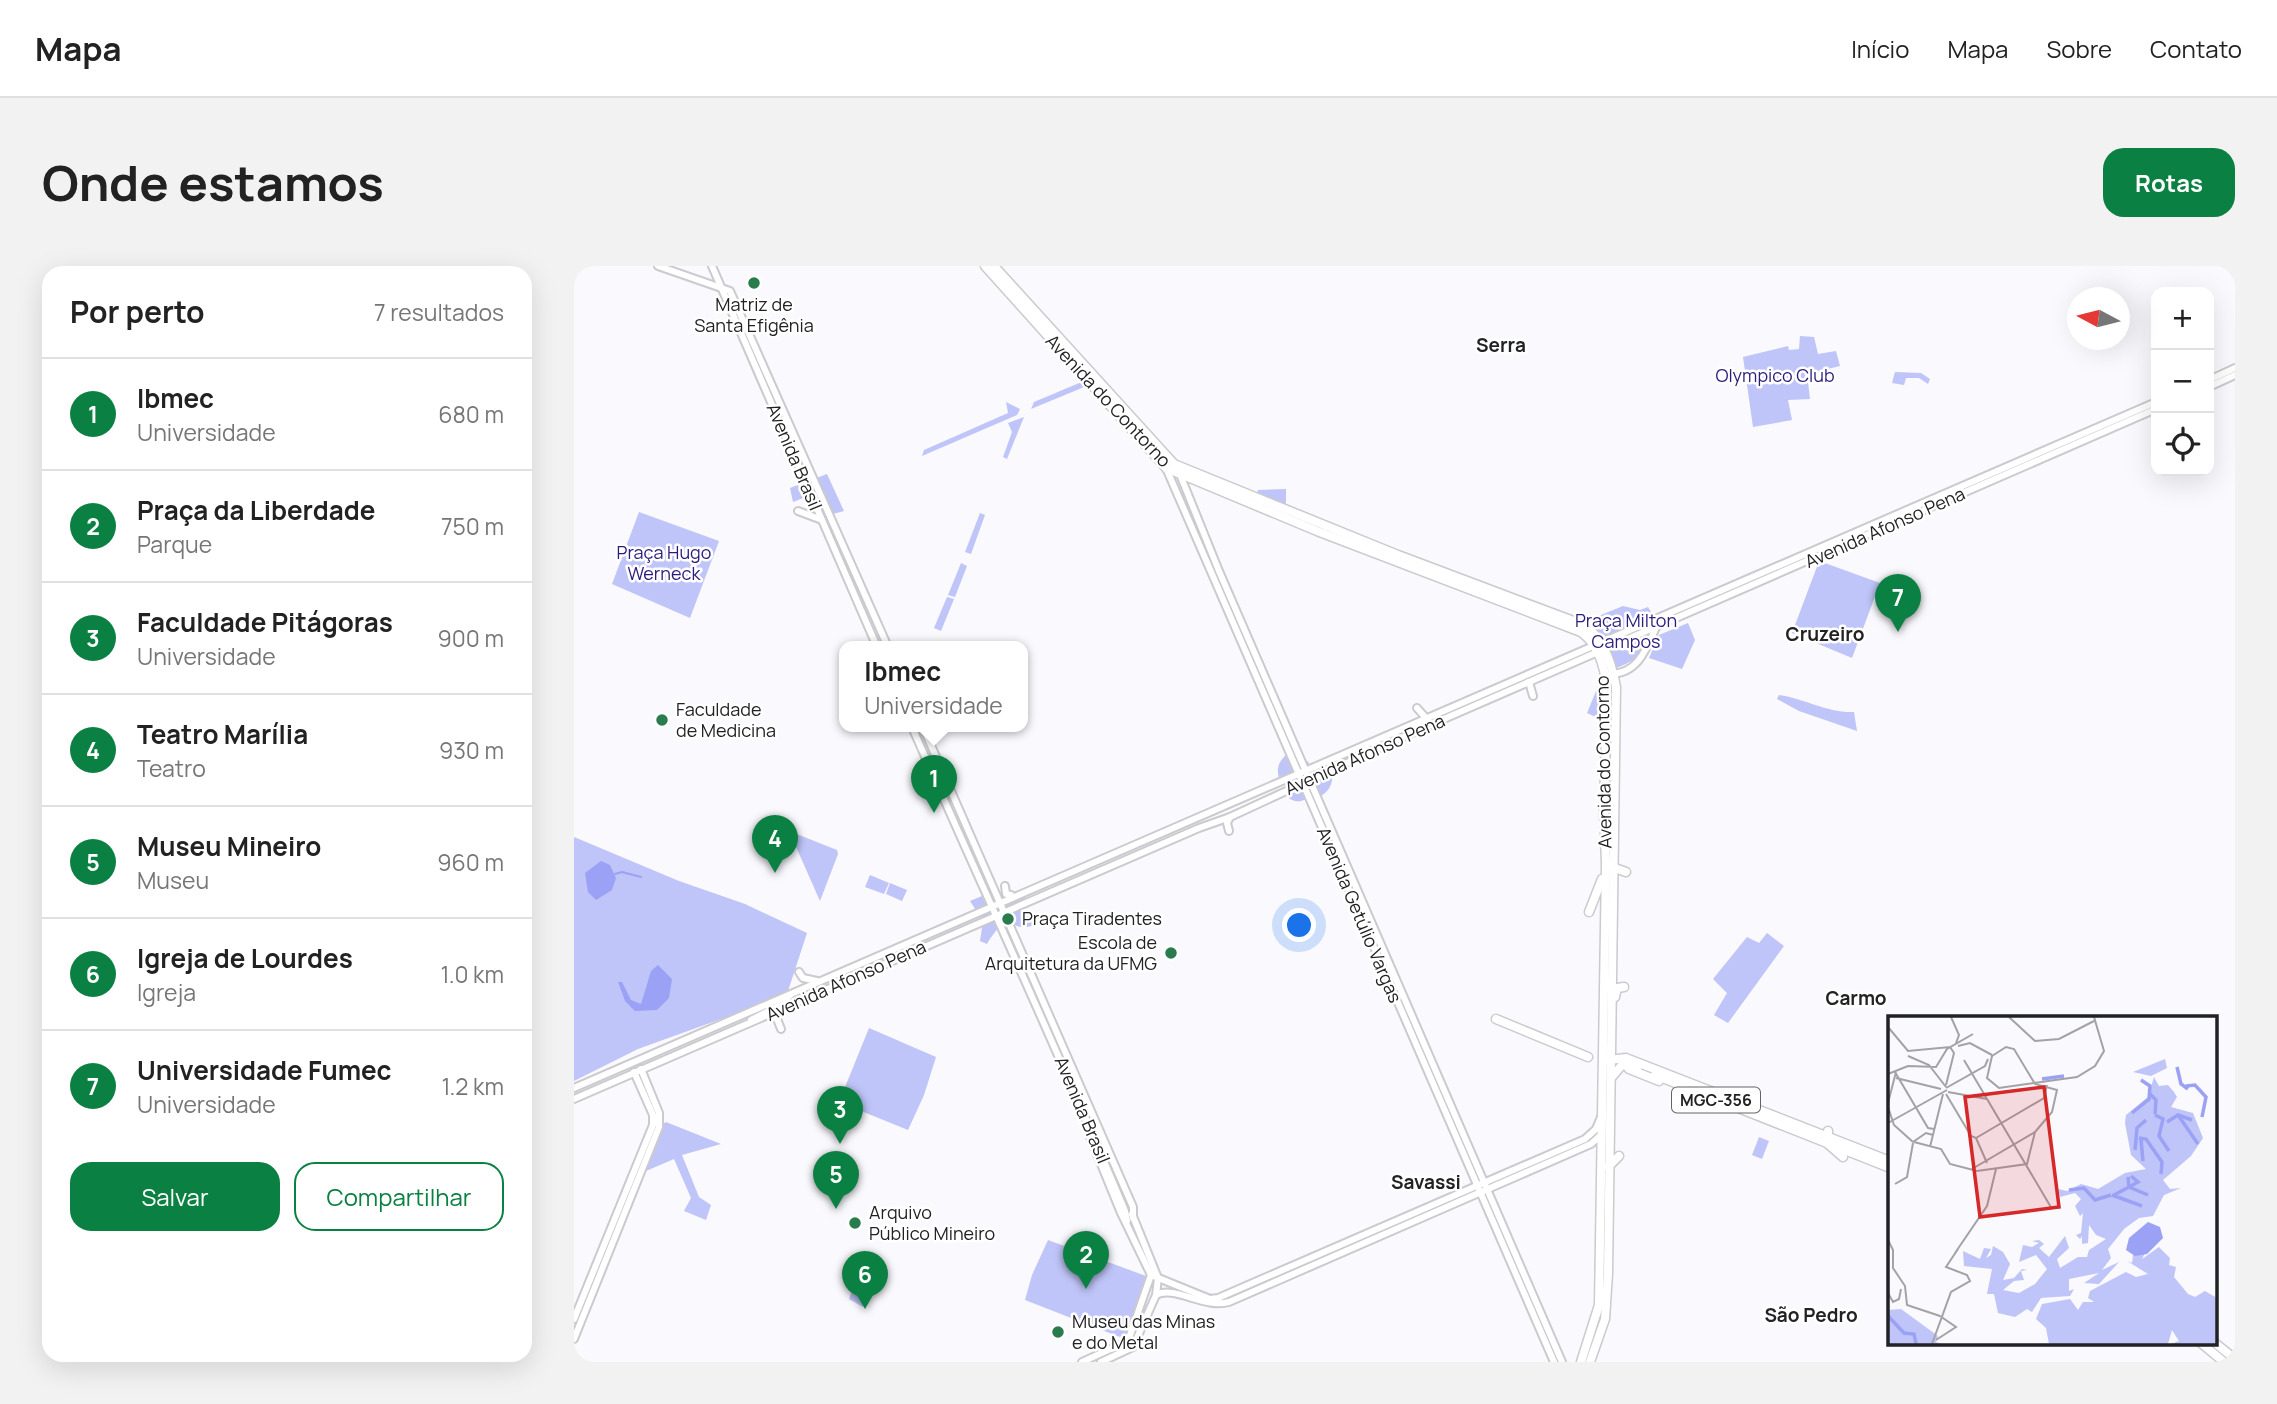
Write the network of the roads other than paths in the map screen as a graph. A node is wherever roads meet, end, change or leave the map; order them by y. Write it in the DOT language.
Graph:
graph roads {
  1 [pos="657,266"];
  2 [pos="712,266"];
  3 [pos="985,266"];
  4 [pos="994,266"];
  5 [pos="721,290"];
  6 [pos="2235,368"];
  7 [pos="2235,375"];
  8 [pos="2214,378"];
  9 [pos="1084,379"];
  10 [pos="2214,385"];
  11 [pos="1109,395"];
  12 [pos="2151,404"];
  13 [pos="2151,411"];
  14 [pos="1166,468"];
  15 [pos="1179,470"];
  16 [pos="1957,492"];
  17 [pos="798,511"];
  18 [pos="822,520"];
  19 [pos="1211,552"];
  20 [pos="1207,561"];
  21 [pos="1219,571"];
  22 [pos="1216,582"];
  23 [pos="1665,616"];
  24 [pos="1656,626"];
  25 [pos="874,641"];
  26 [pos="885,641"];
  27 [pos="1599,647"];
  28 [pos="1610,676"];
  29 [pos="1529,681"];
  30 [pos="1533,696"];
  31 [pos="1417,708"];
  32 [pos="1426,719"];
  33 [pos="914,732"];
  34 [pos="925,732"];
  35 [pos="1303,772"];
  36 [pos="1306,781"];
  37 [pos="955,795"];
  38 [pos="946,805"];
  39 [pos="1230,817"];
  40 [pos="1229,831"];
  41 [pos="1609,865"];
  42 [pos="1626,872"];
  43 [pos="1005,886"];
  44 [pos="1013,895"];
  45 [pos="998,902"];
  46 [pos="989,906"];
  47 [pos="1589,912"];
  48 [pos="1003,913"];
  49 [pos="994,917"];
  50 [pos="799,972"];
  51 [pos="819,981"];
  52 [pos="1604,982"];
  53 [pos="1624,987"];
  54 [pos="793,993"];
  55 [pos="799,1001"];
  56 [pos="1036,1003"];
  57 [pos="1612,1007"];
  58 [pos="768,1015"];
  59 [pos="1496,1019"];
  60 [pos="746,1025"];
  61 [pos="781,1029"];
  62 [pos="1588,1057"];
  63 [pos="1611,1058"];
  64 [pos="633,1063"];
  65 [pos="1628,1069"];
  66 [pos="642,1070"];
  67 [pos="1603,1071"];
  68 [pos="1680,1072"];
  69 [pos="635,1074"];
  70 [pos="1610,1080"];
  71 [pos="574,1087"];
  72 [pos="1704,1089"];
  73 [pos="574,1099"];
  74 [pos="1724,1104"];
  75 [pos="1602,1111"];
  76 [pos="1609,1121"];
  77 [pos="656,1123"];
  78 [pos="1602,1134"];
  79 [pos="1827,1137"];
  80 [pos="1619,1156"];
  81 [pos="1843,1157"];
  82 [pos="1888,1160"];
  83 [pos="1608,1167"];
  84 [pos="1888,1167"];
  85 [pos="1483,1187"];
  86 [pos="1130,1220"];
  87 [pos="1396,1228"];
  88 [pos="1395,1236"];
  89 [pos="1258,1269"];
  90 [pos="1155,1277"];
  91 [pos="1259,1279"];
  92 [pos="1521,1280"];
  93 [pos="1510,1282"];
  94 [pos="1528,1292"];
  95 [pos="1156,1295"];
  96 [pos="1218,1302"];
  97 [pos="574,1318"];
  98 [pos="574,1339"];
  99 [pos="2202,1344"];
  100 [pos="2216,1344"];
  101 [pos="2235,1359"];
  102 [pos="1082,1362"];
  103 [pos="1101,1362"];
  104 [pos="1554,1362"];
  105 [pos="1562,1362"];
  106 [pos="1581,1362"];
  107 [pos="1590,1362"];
  108 [pos="2224,1362"];
  1 -- 5 [label="main road"];
  2 -- 5 [label="main road, Avenida Brasil"];
  3 -- 9 [label="main road, Avenida do Contorno"];
  4 -- 11 [label="main road, Avenida do Contorno"];
  5 -- 18 [label="main road, Avenida Brasil"];
  5 -- 26 [label="main road, Avenida Brasil"];
  6 -- 8 [label="main road"];
  7 -- 10 [label="main road"];
  9 -- 11 [label="main road"];
  9 -- 14 [label="main road, Avenida do Contorno"];
  11 -- 15 [label="main road, Avenida do Contorno"];
  12 -- 16 [label="main road, Avenida Afonso Pena"];
  13 -- 16 [label="main road, Avenida Afonso Pena"];
  14 -- 15 [label="main road, Avenida do Contorno"];
  14 -- 20 [label="main road, Avenida Getúlio Vargas"];
  15 -- 19 [label="main road, Avenida Getúlio Vargas"];
  15 -- 27 [label="main road, Avenida do Contorno"];
  16 -- 23 [label="main road, Avenida Afonso Pena"];
  16 -- 24 [label="main road, Avenida Afonso Pena"];
  17 -- 18 [label="main road"];
  18 -- 25 [label="main road, Avenida Brasil"];
  19 -- 20 [label="main road"];
  19 -- 21 [label="main road, Avenida Getúlio Vargas"];
  20 -- 22 [label="main road, Avenida Getúlio Vargas"];
  21 -- 22 [label="main road"];
  21 -- 35 [label="main road, Avenida Getúlio Vargas"];
  22 -- 35 [label="main road, Avenida Getúlio Vargas"];
  23 -- 24 [label="main road"];
  23 -- 27 [label="main road, Avenida Afonso Pena"];
  24 -- 27 [label="main road, Avenida Afonso Pena"];
  24 -- 28 [label="main road"];
  27 -- 28 [label="main road, Avenida do Contorno"];
  27 -- 29 [label="main road, Avenida Afonso Pena"];
  27 -- 32 [label="main road, Avenida Afonso Pena"];
  28 -- 41 [label="main road, Avenida do Contorno"];
  29 -- 30 [label="main road"];
  29 -- 36 [label="main road, Avenida Afonso Pena"];
  31 -- 32 [label="main road"];
  32 -- 35 [label="main road, Avenida Afonso Pena"];
  33 -- 38 [label="main road, Avenida Brasil"];
  34 -- 37 [label="main road, Avenida Brasil"];
  35 -- 36 [label="main road, Avenida Getúlio Vargas"];
  35 -- 44 [label="main road, Avenida Afonso Pena"];
  36 -- 39 [label="main road, Avenida Afonso Pena"];
  36 -- 85 [label="main road, Avenida Getúlio Vargas"];
  36 -- 85 [label="main road, Avenida Getúlio Vargas"];
  37 -- 38 [label="main road"];
  37 -- 45 [label="main road, Avenida Brasil"];
  38 -- 46 [label="main road, Avenida Brasil"];
  39 -- 40 [label="main road"];
  39 -- 48 [label="main road, Avenida Afonso Pena"];
  41 -- 42 [label="main road"];
  41 -- 47 [label="main road"];
  41 -- 52 [label="main road, Avenida do Contorno"];
  41 -- 57 [label="main road, Avenida do Contorno"];
  43 -- 44 [label="main road"];
  44 -- 45 [label="main road, Avenida Afonso Pena"];
  45 -- 46 [label="main road, Avenida Afonso Pena"];
  45 -- 48 [label="main road, Avenida Brasil"];
  46 -- 49 [label="main road, Avenida Brasil"];
  46 -- 51 [label="main road, Avenida Afonso Pena"];
  48 -- 49 [label="main road, Avenida Afonso Pena"];
  48 -- 56 [label="main road, Avenida Brasil"];
  49 -- 55 [label="main road, Avenida Afonso Pena"];
  49 -- 56 [label="main road, Avenida Brasil"];
  50 -- 51 [label="main road"];
  51 -- 54 [label="main road, Avenida Afonso Pena"];
  52 -- 57 [label="main road"];
  52 -- 67 [label="main road, Avenida do Contorno"];
  53 -- 57 [label="main road"];
  54 -- 55 [label="main road"];
  54 -- 60 [label="main road"];
  54 -- 64 [label="main road, Avenida Afonso Pena"];
  55 -- 58 [label="main road, Avenida Afonso Pena"];
  56 -- 86 [label="main road, Avenida Brasil"];
  56 -- 86 [label="main road, Avenida Brasil"];
  56 -- 86 [label="main road, Avenida Brasil"];
  57 -- 63 [label="main road, Avenida do Contorno"];
  58 -- 60 [label="main road, Avenida Afonso Pena"];
  58 -- 61 [label="main road"];
  59 -- 62 [label="main road"];
  60 -- 66 [label="main road, Avenida Afonso Pena"];
  63 -- 67 [label="main road"];
  63 -- 70 [label="main road, Avenida do Contorno"];
  63 -- 72 [label="main road, MGC-356"];
  64 -- 66 [label="main road"];
  64 -- 69 [label="main road"];
  64 -- 71 [label="main road, Avenida Afonso Pena"];
  65 -- 74 [label="main road"];
  66 -- 69 [label="main road, Avenida Afonso Pena"];
  66 -- 77 [label="main road"];
  67 -- 75 [label="main road, Avenida do Contorno"];
  68 -- 72 [label="main road"];
  69 -- 73 [label="main road, Avenida Afonso Pena"];
  69 -- 77 [label="main road"];
  70 -- 74 [label="main road, MGC-356"];
  70 -- 76 [label="main road, Avenida do Contorno"];
  72 -- 79 [label="main road, MGC-356"];
  74 -- 79 [label="main road, MGC-356"];
  75 -- 78 [label="main road, Avenida do Contorno"];
  75 -- 85 [label="main road"];
  76 -- 78 [label="main road"];
  76 -- 83 [label="main road, Avenida do Contorno"];
  77 -- 97 [label="main road"];
  77 -- 98 [label="main road"];
  78 -- 85 [label="main road"];
  78 -- 106 [label="main road, Avenida do Contorno"];
  79 -- 81 [label="main road"];
  79 -- 82 [label="main road, MGC-356"];
  79 -- 84 [label="main road, MGC-356"];
  80 -- 83 [label="main road"];
  83 -- 107 [label="main road, Avenida do Contorno"];
  85 -- 87 [label="main road"];
  85 -- 91 [label="main road"];
  85 -- 92 [label="main road, Avenida Getúlio Vargas"];
  86 -- 90 [label="main road, Avenida Brasil"];
  87 -- 88 [label="main road"];
  87 -- 96 [label="main road"];
  89 -- 91 [label="main road"];
  90 -- 95 [label="main road"];
  90 -- 96 [label="main road"];
  90 -- 102 [label="main road"];
  91 -- 96 [label="main road"];
  92 -- 93 [label="main road"];
  92 -- 94 [label="main road, Avenida Getúlio Vargas"];
  94 -- 104 [label="main road, Avenida Getúlio Vargas"];
  94 -- 105 [label="main road, Avenida Getúlio Vargas"];
  95 -- 96 [label="main road"];
  95 -- 103 [label="main road"];
  99 -- 108 [label="main road"];
  100 -- 101 [label="main road"];
}
